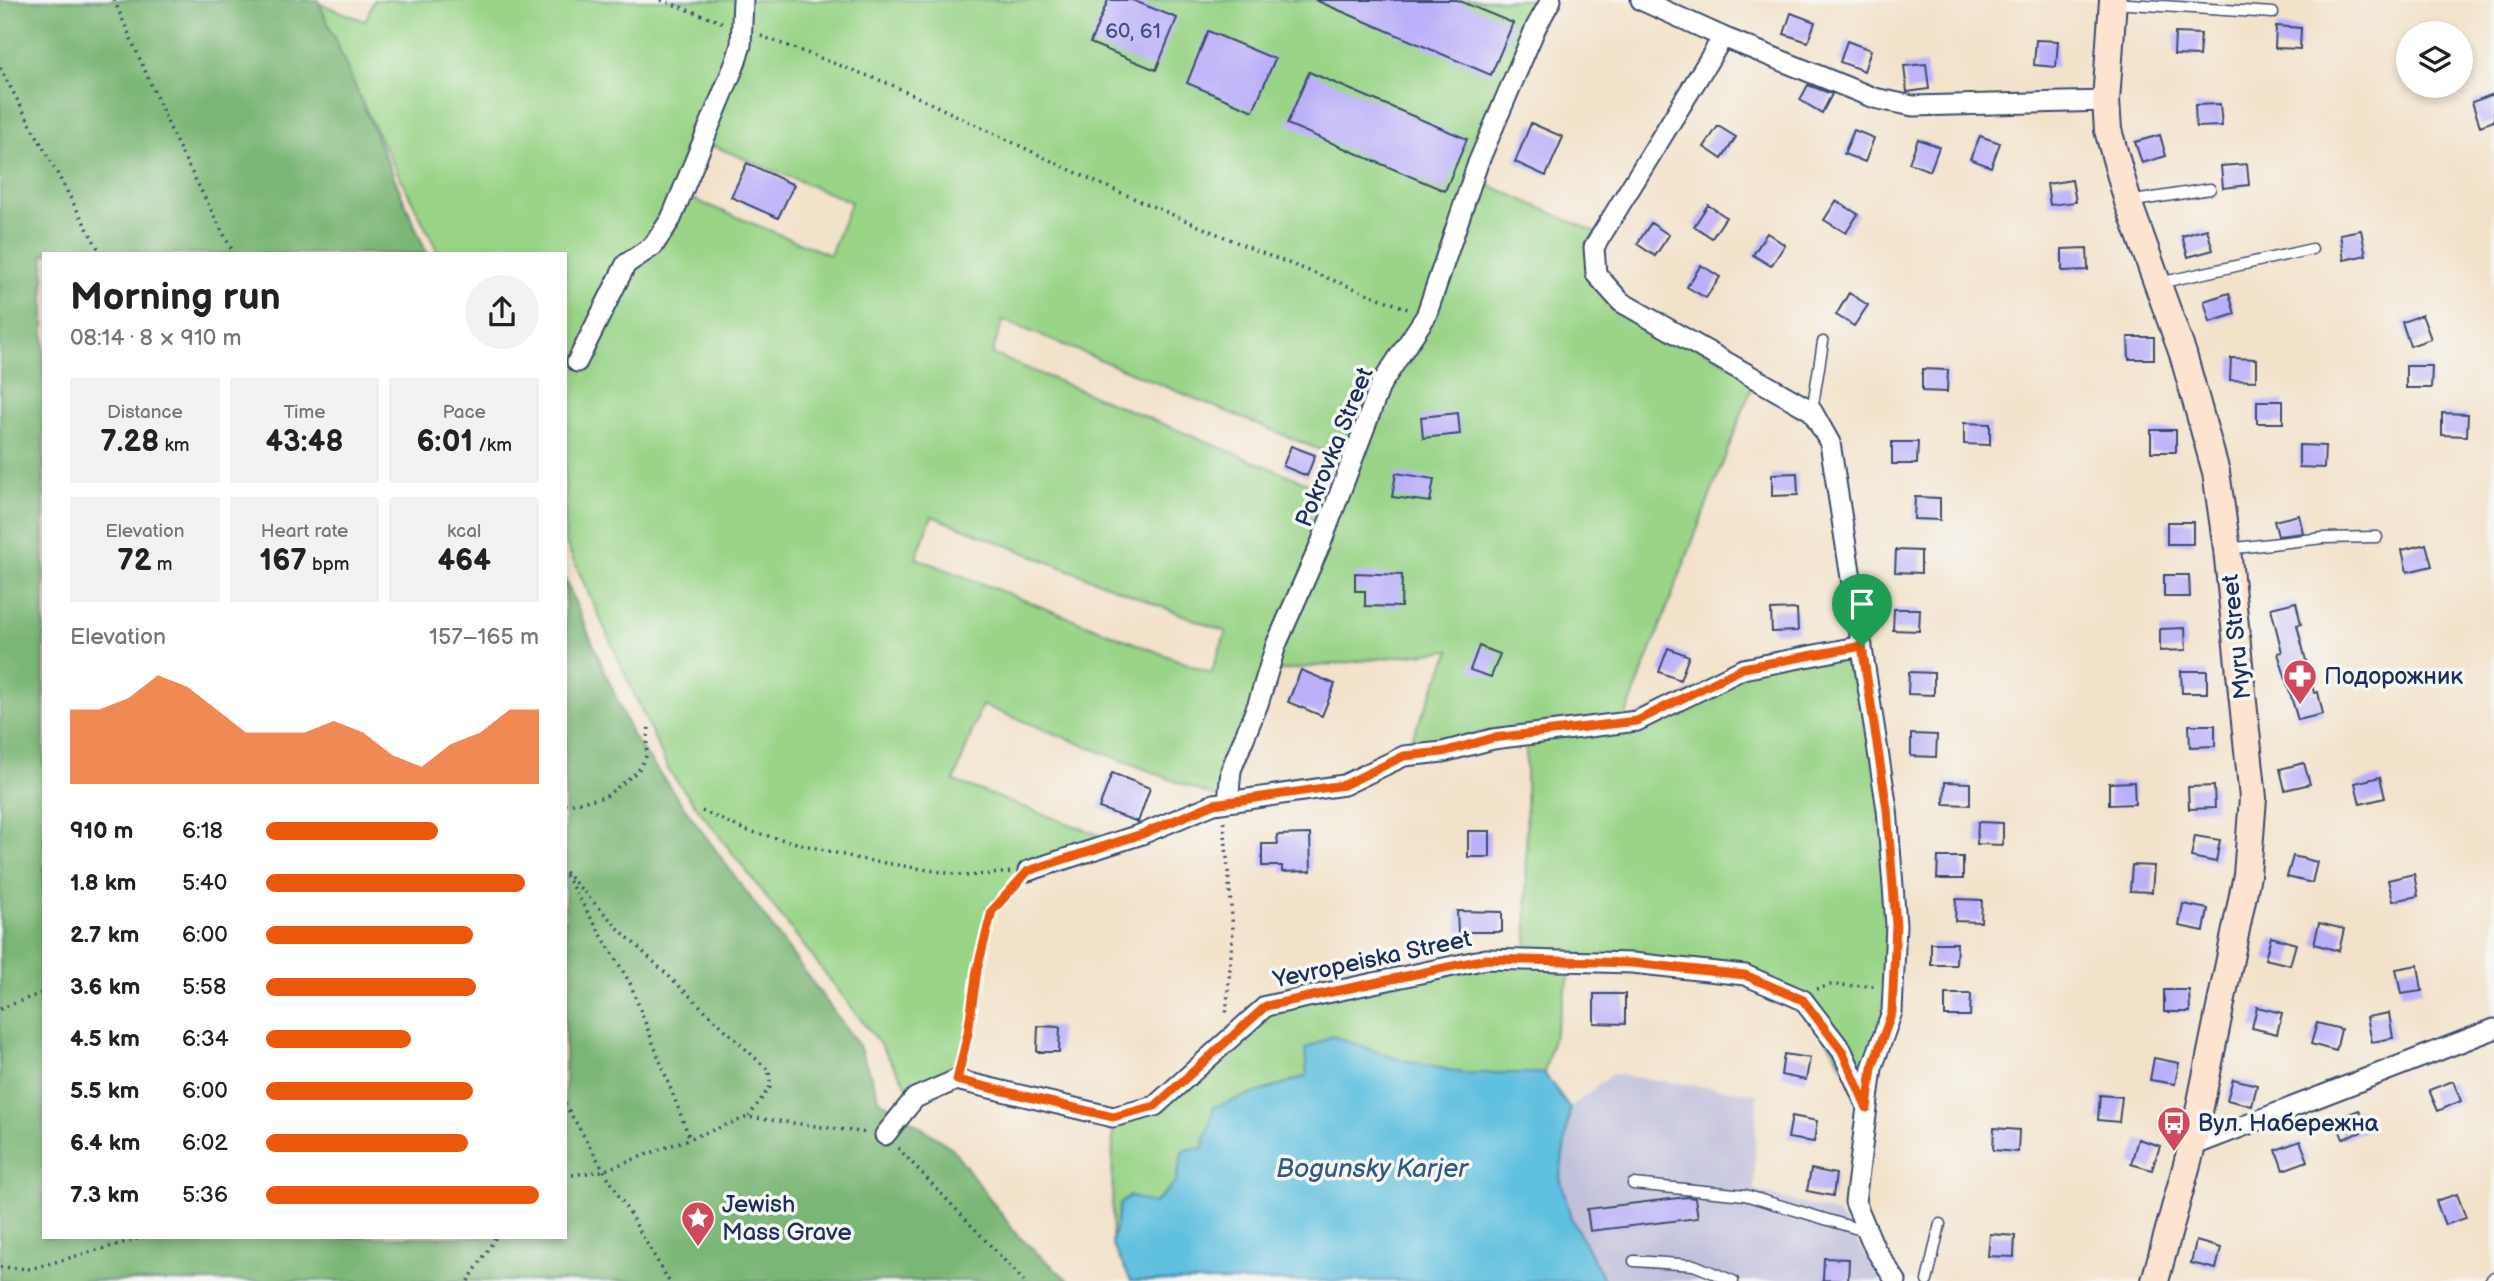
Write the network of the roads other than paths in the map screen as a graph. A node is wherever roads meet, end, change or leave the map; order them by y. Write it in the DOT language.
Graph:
graph roads {
  1 [pos="743,0"];
  2 [pos="1551,0"];
  3 [pos="1641,0"];
  4 [pos="2113,1"];
  5 [pos="2273,13"];
  6 [pos="1723,37"];
  7 [pos="2105,101"];
  8 [pos="2210,189"];
  9 [pos="2128,202"];
  10 [pos="2312,249"];
  11 [pos="2159,283"];
  12 [pos="1823,342"];
  13 [pos="577,362"];
  14 [pos="1812,411"];
  15 [pos="2377,537"];
  16 [pos="2227,549"];
  17 [pos="1862,646"];
  18 [pos="1228,802"];
  19 [pos="1028,871"];
  20 [pos="2494,1028"];
  21 [pos="1867,1108"];
  22 [pos="885,1135"];
  23 [pos="2192,1146"];
  24 [pos="1633,1184"];
  25 [pos="1940,1224"];
  26 [pos="1868,1232"];
  27 [pos="1633,1261"];
  28 [pos="2494,1277"];
  29 [pos="1733,1281"];
  30 [pos="1896,1281"];
  31 [pos="1927,1281"];
  32 [pos="2155,1281"];
  33 [pos="2490,1281"];
  1 -- 13 [label="street"];
  2 -- 18 [label="street, Pokrovka Street"];
  3 -- 6 [label="street"];
  4 -- 5 [label="lane"];
  4 -- 7 [label="street, Myru Street"];
  6 -- 7 [label="street"];
  6 -- 14 [label="street"];
  7 -- 9 [label="street, Myru Street"];
  8 -- 9 [label="lane"];
  9 -- 11 [label="street, Myru Street"];
  10 -- 11 [label="lane"];
  11 -- 16 [label="street, Myru Street"];
  12 -- 14 [label="lane"];
  14 -- 17 [label="street"];
  15 -- 16 [label="lane"];
  16 -- 23 [label="street, Myru Street"];
  17 -- 18 [label="street"];
  17 -- 21 [label="street"];
  18 -- 19 [label="street"];
  20 -- 23 [label="street"];
  21 -- 22 [label="street, Yevropeiska Street"];
  21 -- 26 [label="street"];
  23 -- 32 [label="street, Myru Street"];
  24 -- 26 [label="lane"];
  25 -- 31 [label="lane"];
  26 -- 30 [label="street"];
  27 -- 29 [label="lane"];
  28 -- 33 [label="lane"];
}
